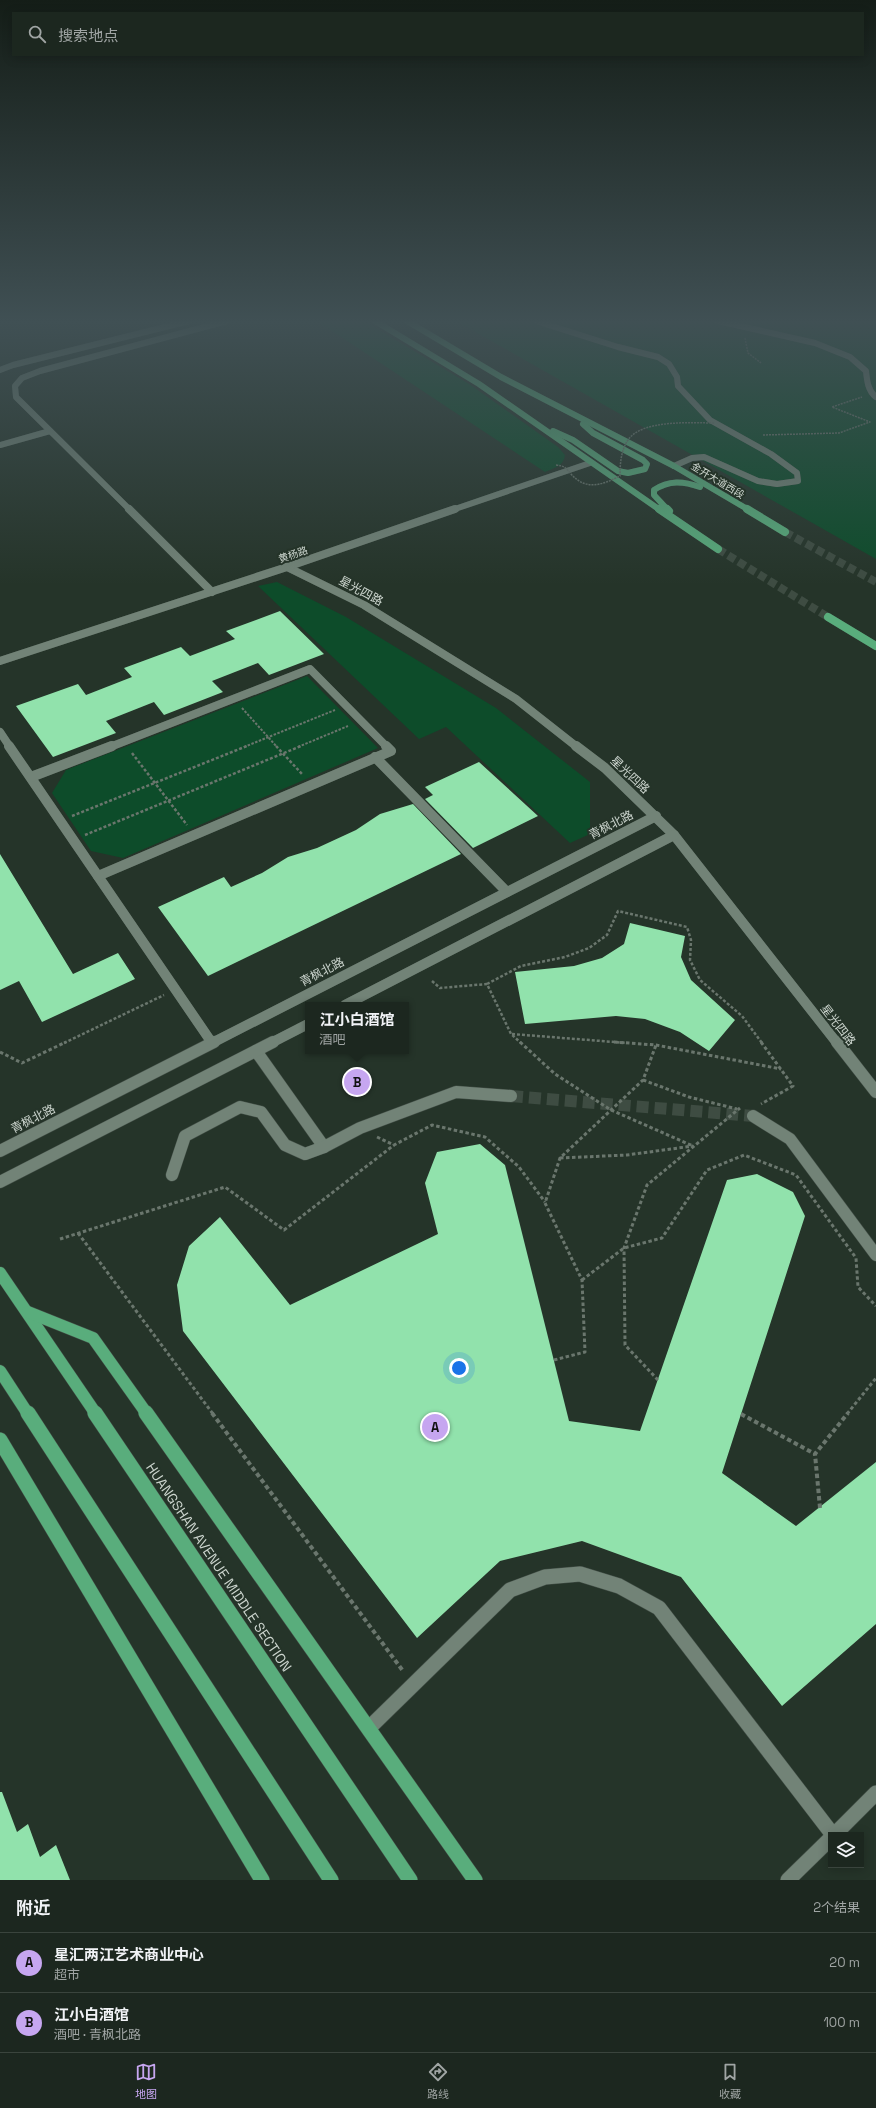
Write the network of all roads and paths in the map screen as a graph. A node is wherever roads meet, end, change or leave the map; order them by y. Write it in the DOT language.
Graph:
graph roads {
  1 [pos="28,409"];
  2 [pos="515,409"];
  3 [pos="561,409"];
  4 [pos="699,409"];
  5 [pos="836,409"];
  6 [pos="567,412"];
  7 [pos="528,418"];
  8 [pos="715,423"];
  9 [pos="50,431"];
  10 [pos="739,436"];
  11 [pos="0,445"];
  12 [pos="590,463"];
  13 [pos="556,465"];
  14 [pos="674,466"];
  15 [pos="738,504"];
  16 [pos="686,528"];
  17 [pos="785,532"];
  18 [pos="718,549"];
  19 [pos="288,567"];
  20 [pos="212,592"];
  21 [pos="828,618"];
  22 [pos="876,646"];
  23 [pos="0,661"];
  24 [pos="233,699"];
  25 [pos="346,706"];
  26 [pos="361,721"];
  27 [pos="0,732"];
  28 [pos="268,737"];
  29 [pos="123,742"];
  30 [pos="283,753"];
  31 [pos="375,757"];
  32 [pos="31,777"];
  33 [pos="155,783"];
  34 [pos="312,784"];
  35 [pos="168,800"];
  36 [pos="656,816"];
  37 [pos="60,820"];
  38 [pos="195,835"];
  39 [pos="674,836"];
  40 [pos="73,839"];
  41 [pos="98,876"];
  42 [pos="507,892"];
  43 [pos="432,982"];
  44 [pos="486,984"];
  45 [pos="175,989"];
  46 [pos="351,1002"];
  47 [pos="305,1026"];
  48 [pos="512,1034"];
  49 [pos="212,1043"];
  50 [pos="656,1045"];
  51 [pos="256,1051"];
  52 [pos="0,1052"];
  53 [pos="781,1069"];
  54 [pos="643,1080"];
  55 [pos="876,1092"];
  56 [pos="511,1096"];
  57 [pos="760,1105"];
  58 [pos="738,1109"];
  59 [pos="611,1110"];
  60 [pos="749,1112"];
  61 [pos="360,1128"];
  62 [pos="394,1145"];
  63 [pos="693,1146"];
  64 [pos="324,1147"];
  65 [pos="0,1151"];
  66 [pos="560,1158"];
  67 [pos="172,1175"];
  68 [pos="0,1182"];
  69 [pos="545,1203"];
  70 [pos="78,1233"];
  71 [pos="60,1239"];
  72 [pos="624,1248"];
  73 [pos="876,1255"];
  74 [pos="0,1273"];
  75 [pos="582,1280"];
  76 [pos="876,1306"];
  77 [pos="28,1312"];
  78 [pos="554,1360"];
  79 [pos="0,1371"];
  80 [pos="876,1378"];
  81 [pos="658,1380"];
  82 [pos="741,1414"];
  83 [pos="0,1440"];
  84 [pos="815,1454"];
  85 [pos="820,1508"];
  86 [pos="413,1685"];
  87 [pos="369,1728"];
  88 [pos="876,1793"];
  89 [pos="831,1832"];
  90 [pos="836,1832"];
  91 [pos="828,1841"];
  92 [pos="262,1880"];
  93 [pos="331,1880"];
  94 [pos="410,1880"];
  95 [pos="475,1880"];
  96 [pos="788,1880"];
  1 -- 9 [label="street"];
  2 -- 7 [label="main road"];
  3 -- 6 [label="main road, 金开大道西段"];
  4 -- 8 [label="street"];
  5 -- 10 [label="path"];
  6 -- 7 [label="main road"];
  6 -- 14 [label="main road, 金开大道西段"];
  7 -- 12 [label="main road"];
  8 -- 10 [label="street"];
  8 -- 13 [label="path, bridge"];
  9 -- 11 [label="street"];
  9 -- 20 [label="street"];
  10 -- 14 [label="street"];
  12 -- 16 [label="main road"];
  12 -- 19 [label="street, 黄杨路"];
  14 -- 15 [label="main road, 金开大道西段"];
  15 -- 16 [label="main road"];
  15 -- 17 [label="main road, 金开大道西段"];
  16 -- 18 [label="main road"];
  19 -- 20 [label="street, 黄杨路"];
  19 -- 36 [label="street, 星光四路"];
  20 -- 23 [label="street, 黄杨路"];
  21 -- 22 [label="main road"];
  24 -- 25 [label="street"];
  24 -- 28 [label="path"];
  24 -- 29 [label="street"];
  25 -- 26 [label="street"];
  25 -- 28 [label="path"];
  26 -- 30 [label="path"];
  26 -- 31 [label="street"];
  27 -- 32 [label="street"];
  28 -- 30 [label="path"];
  28 -- 33 [label="path"];
  29 -- 32 [label="street"];
  29 -- 33 [label="path"];
  30 -- 34 [label="path"];
  30 -- 35 [label="path"];
  31 -- 34 [label="street"];
  31 -- 42 [label="street"];
  32 -- 37 [label="street"];
  33 -- 35 [label="path"];
  33 -- 37 [label="path"];
  34 -- 38 [label="street"];
  35 -- 38 [label="path"];
  35 -- 40 [label="path"];
  36 -- 39 [label="street, 星光四路"];
  36 -- 42 [label="street, 青枫北路"];
  37 -- 40 [label="street"];
  38 -- 41 [label="street"];
  39 -- 46 [label="street"];
  39 -- 55 [label="street, 星光四路"];
  40 -- 41 [label="street"];
  41 -- 45 [label="street"];
  42 -- 49 [label="street, 青枫北路"];
  43 -- 44 [label="path"];
  44 -- 48 [label="path"];
  44 -- 53 [label="path"];
  45 -- 49 [label="street"];
  45 -- 52 [label="path"];
  47 -- 51 [label="street"];
  48 -- 50 [label="path"];
  48 -- 59 [label="path"];
  49 -- 65 [label="street, 青枫北路"];
  50 -- 53 [label="path"];
  50 -- 54 [label="path"];
  51 -- 64 [label="street"];
  51 -- 68 [label="street"];
  53 -- 57 [label="path"];
  54 -- 58 [label="path"];
  54 -- 59 [label="path"];
  56 -- 61 [label="street"];
  58 -- 60 [label="path"];
  58 -- 63 [label="path"];
  59 -- 63 [label="path"];
  59 -- 66 [label="path"];
  60 -- 73 [label="street"];
  61 -- 62 [label="path"];
  61 -- 64 [label="street"];
  62 -- 69 [label="path"];
  62 -- 70 [label="path"];
  63 -- 66 [label="path"];
  63 -- 72 [label="path"];
  64 -- 67 [label="street"];
  66 -- 69 [label="path"];
  69 -- 75 [label="path"];
  70 -- 71 [label="path"];
  70 -- 86 [label="path"];
  72 -- 75 [label="path"];
  72 -- 76 [label="path"];
  72 -- 81 [label="path"];
  74 -- 77 [label="main road, HUANGSHAN AVENUE MIDDLE SECTION"];
  75 -- 78 [label="path"];
  77 -- 87 [label="main road"];
  77 -- 94 [label="main road, HUANGSHAN AVENUE MIDDLE SECTION"];
  79 -- 93 [label="main road"];
  80 -- 84 [label="path"];
  82 -- 84 [label="path"];
  83 -- 92 [label="main road"];
  84 -- 85 [label="path"];
  86 -- 87 [label="street"];
  86 -- 89 [label="street"];
  87 -- 95 [label="main road"];
  88 -- 90 [label="street"];
  91 -- 96 [label="street"];
}
